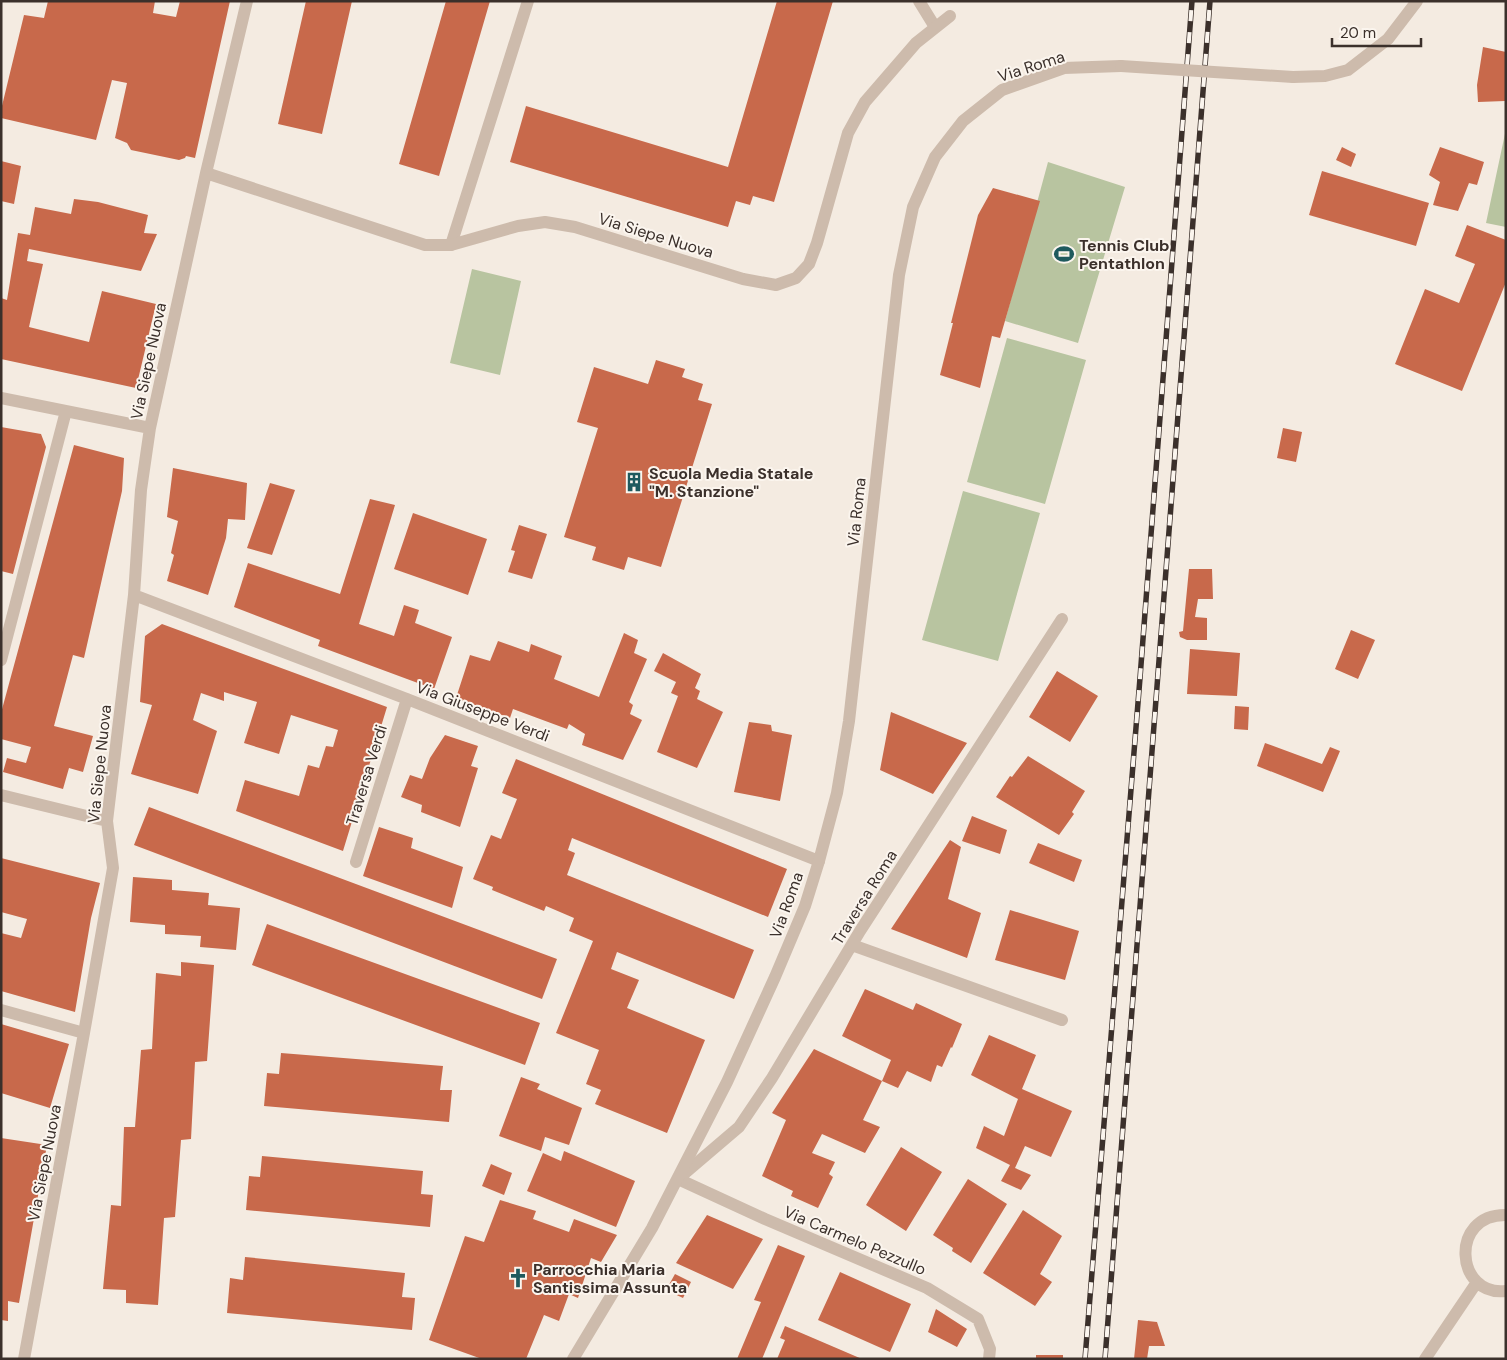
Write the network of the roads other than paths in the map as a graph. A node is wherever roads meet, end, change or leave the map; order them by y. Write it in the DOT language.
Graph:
graph roads {
  1 [pos="247,1"];
  2 [pos="528,1"];
  3 [pos="918,1"];
  4 [pos="1417,1"];
  5 [pos="950,16"];
  6 [pos="935,27"];
  7 [pos="206,173"];
  8 [pos="451,245"];
  9 [pos="1,398"];
  10 [pos="66,411"];
  11 [pos="150,428"];
  12 [pos="134,595"];
  13 [pos="1062,619"];
  14 [pos="1,660"];
  15 [pos="407,699"];
  16 [pos="1,795"];
  17 [pos="107,821"];
  18 [pos="819,861"];
  19 [pos="356,862"];
  20 [pos="852,945"];
  21 [pos="1,1010"];
  22 [pos="1062,1020"];
  23 [pos="84,1033"];
  24 [pos="678,1179"];
  25 [pos="1506,1215"];
  26 [pos="1477,1282"];
  27 [pos="1506,1291"];
  28 [pos="24,1359"];
  29 [pos="573,1359"];
  30 [pos="989,1359"];
  31 [pos="1425,1359"];
  1 -- 7 [label="street, Via Siepe Nuova"];
  2 -- 8 [label="street"];
  3 -- 6 [label="street"];
  4 -- 18 [label="street, Via Roma, bridge"];
  5 -- 6 [label="street, Via Siepe Nuova"];
  6 -- 8 [label="street, Via Siepe Nuova"];
  7 -- 8 [label="street, Via Siepe Nuova"];
  7 -- 11 [label="street, Via Siepe Nuova"];
  9 -- 10 [label="street"];
  10 -- 11 [label="street"];
  10 -- 14 [label="street"];
  11 -- 12 [label="street, Via Siepe Nuova"];
  12 -- 15 [label="street, Via Giuseppe Verdi"];
  12 -- 17 [label="street, Via Siepe Nuova"];
  13 -- 20 [label="street, Traversa Roma"];
  15 -- 18 [label="street, Via Giuseppe Verdi"];
  15 -- 19 [label="street, Traversa Verdi"];
  16 -- 17 [label="street"];
  17 -- 23 [label="street, Via Siepe Nuova"];
  18 -- 24 [label="street, Via Roma"];
  20 -- 22 [label="street"];
  20 -- 24 [label="street, Traversa Roma"];
  21 -- 23 [label="street"];
  23 -- 28 [label="street, Via Siepe Nuova"];
  24 -- 29 [label="street, Via Roma"];
  24 -- 30 [label="street, Via Carmelo Pezzullo"];
  25 -- 26 [label="street"];
  26 -- 27 [label="street"];
  26 -- 31 [label="street"];
}
